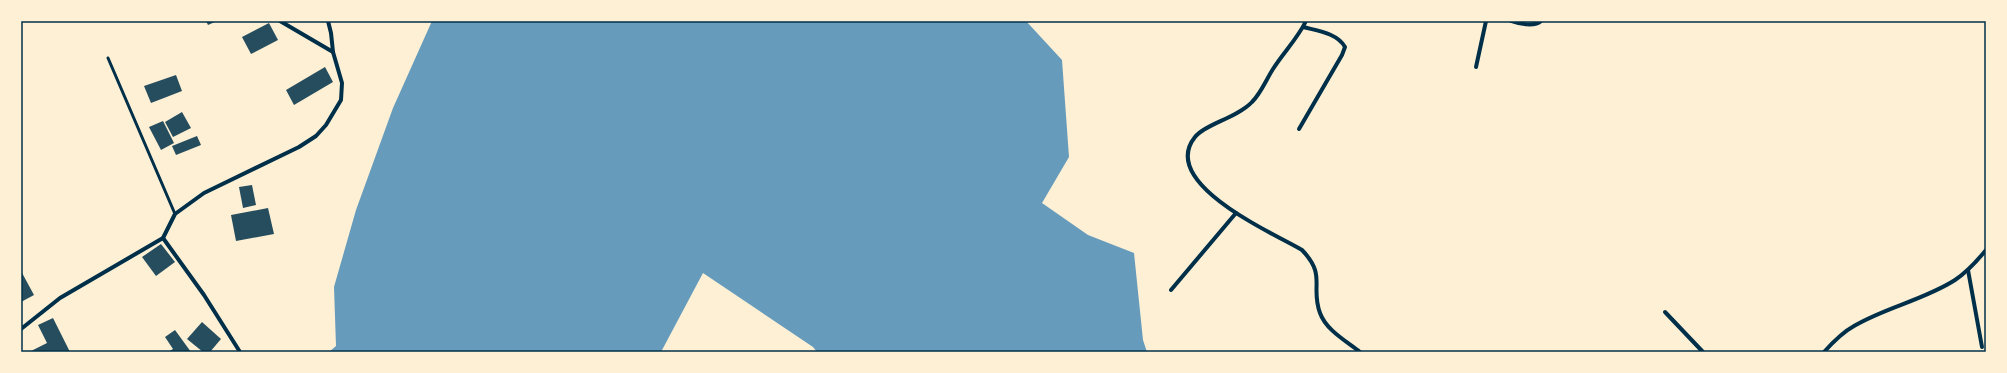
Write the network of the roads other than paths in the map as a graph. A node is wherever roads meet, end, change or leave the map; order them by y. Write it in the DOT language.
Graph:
graph roads {
  1 [pos="280,21"];
  2 [pos="328,21"];
  3 [pos="1306,21"];
  4 [pos="1486,21"];
  5 [pos="1511,21"];
  6 [pos="1541,21"];
  7 [pos="1303,27"];
  8 [pos="333,52"];
  9 [pos="108,58"];
  10 [pos="1476,67"];
  11 [pos="1298,129"];
  12 [pos="1236,213"];
  13 [pos="175,214"];
  14 [pos="163,238"];
  15 [pos="1986,250"];
  16 [pos="1968,270"];
  17 [pos="1171,290"];
  18 [pos="1665,312"];
  19 [pos="21,329"];
  20 [pos="1982,346"];
  21 [pos="240,352"];
  22 [pos="1360,352"];
  23 [pos="1703,352"];
  24 [pos="1824,352"];
  1 -- 8 [label="street"];
  2 -- 8 [label="street"];
  3 -- 7 [label="street"];
  4 -- 10 [label="street"];
  5 -- 6 [label="street"];
  7 -- 11 [label="street"];
  7 -- 12 [label="street"];
  8 -- 13 [label="street"];
  9 -- 13 [label="lane"];
  12 -- 17 [label="street"];
  12 -- 22 [label="street"];
  13 -- 14 [label="street"];
  14 -- 19 [label="street"];
  14 -- 21 [label="street"];
  15 -- 16 [label="street"];
  16 -- 20 [label="street"];
  16 -- 24 [label="street"];
  18 -- 23 [label="street"];
}
